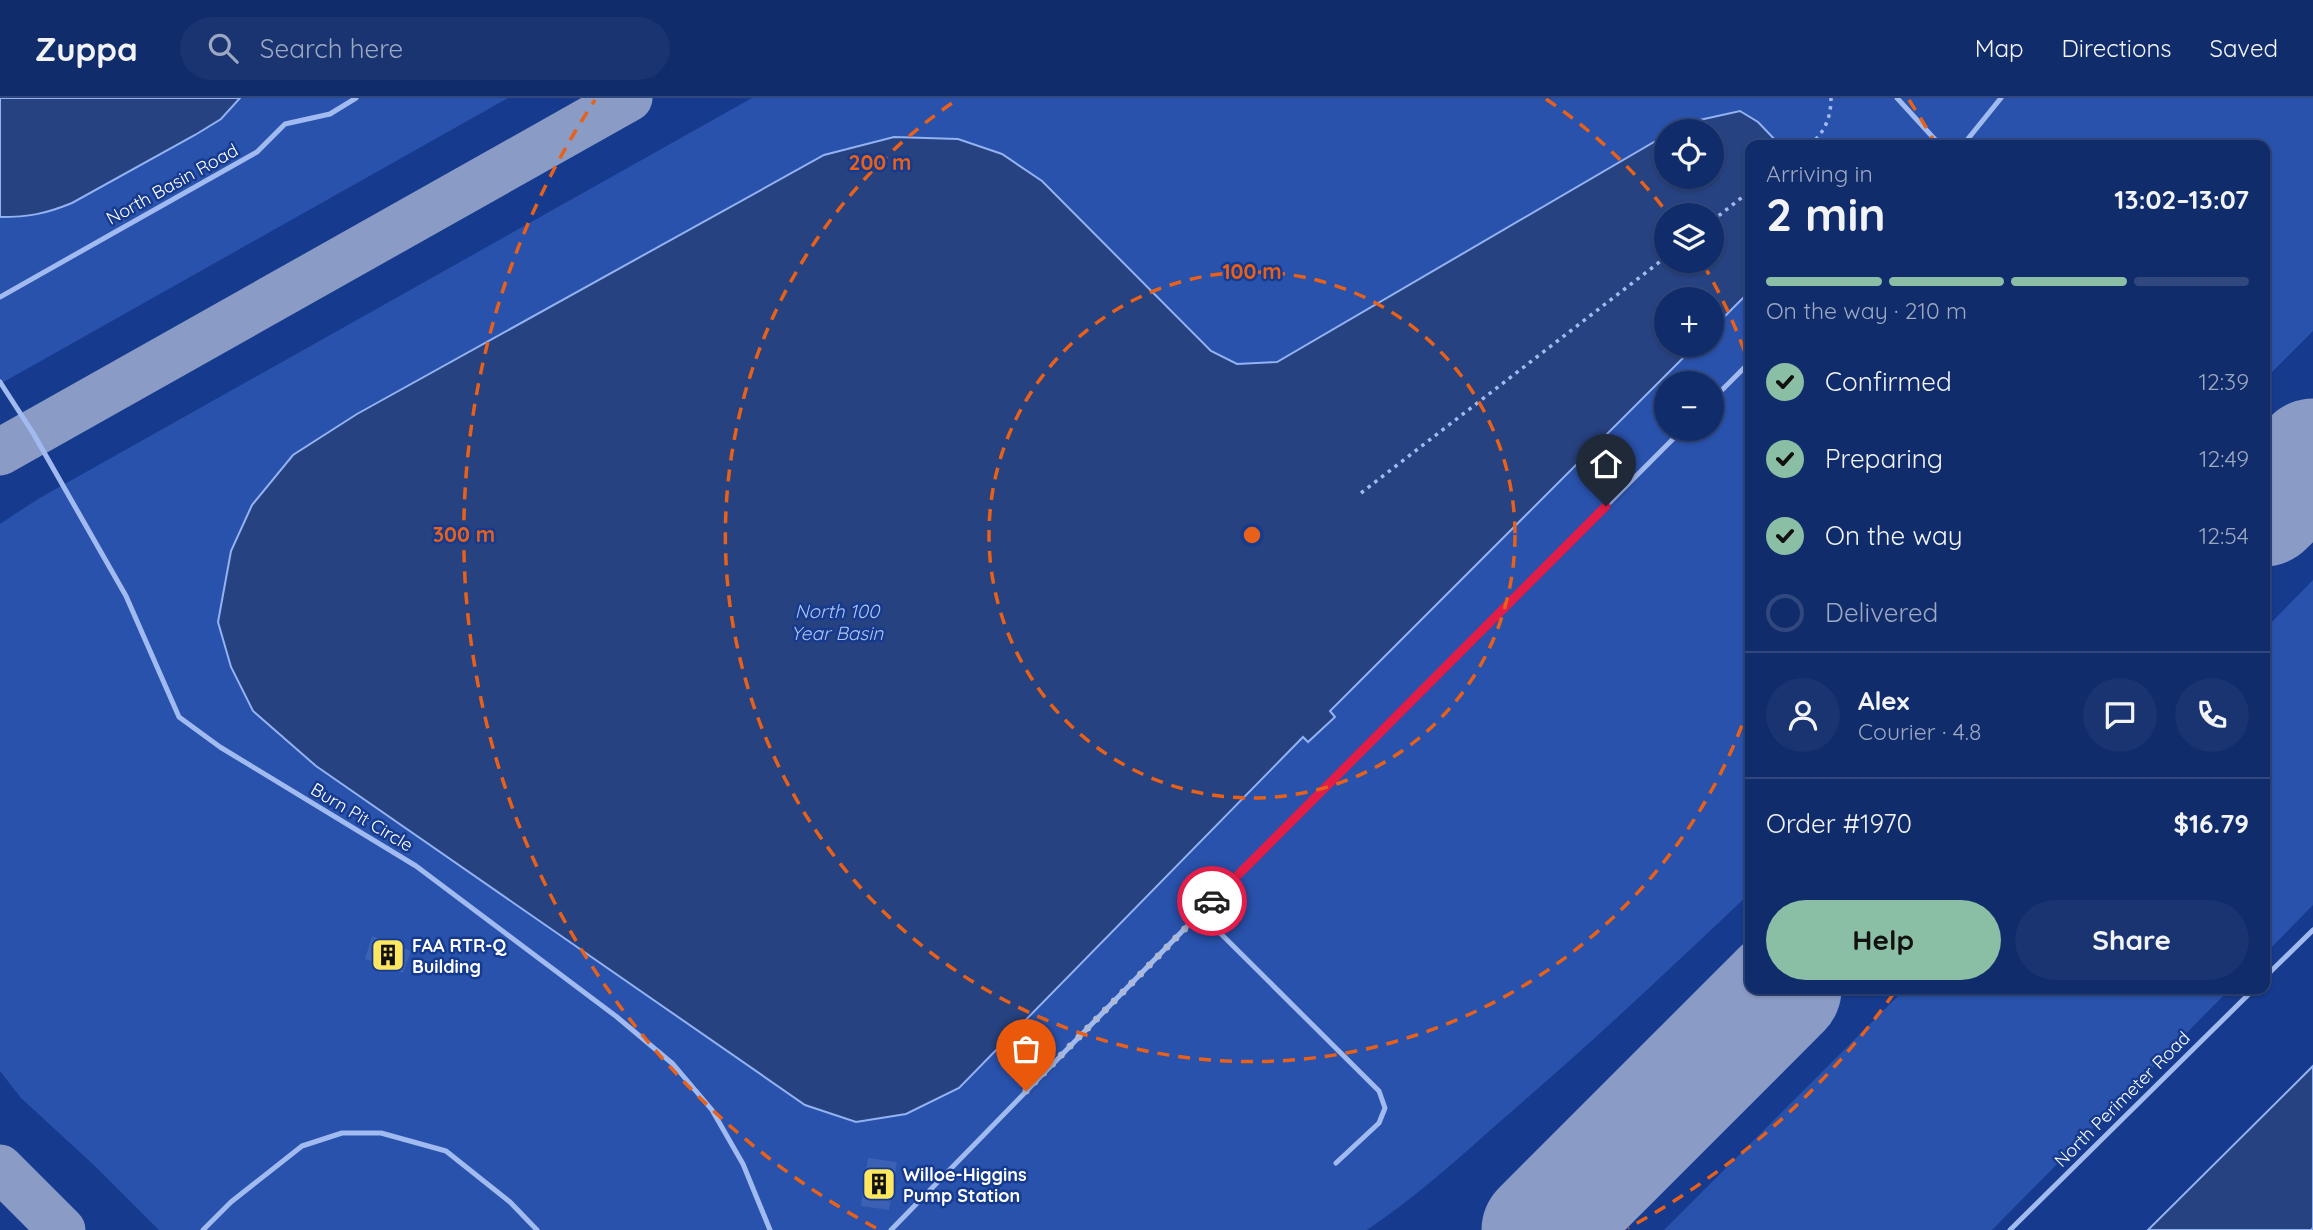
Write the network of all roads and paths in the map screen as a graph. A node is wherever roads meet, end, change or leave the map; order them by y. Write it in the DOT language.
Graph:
graph roads {
  1 [pos="356,98"];
  2 [pos="1831,98"];
  3 [pos="1897,98"];
  4 [pos="2001,98"];
  5 [pos="1816,140"];
  6 [pos="1935,140"];
  7 [pos="1967,140"];
  8 [pos="1745,195"];
  9 [pos="1724,212"];
  10 [pos="1654,266"];
  11 [pos="0,297"];
  12 [pos="1745,367"];
  13 [pos="0,382"];
  14 [pos="1724,388"];
  15 [pos="1671,441"];
  16 [pos="1361,493"];
  17 [pos="1200,913"];
  18 [pos="2313,930"];
  19 [pos="2270,972"];
  20 [pos="2248,994"];
  21 [pos="1336,1163"];
  22 [pos="203,1230"];
  23 [pos="537,1230"];
  24 [pos="770,1230"];
  25 [pos="891,1230"];
  26 [pos="2010,1230"];
  1 -- 11 [label="lane, North Basin Road"];
  2 -- 5 [label="path"];
  3 -- 6 [label="lane"];
  4 -- 7 [label="lane"];
  8 -- 9 [label="path"];
  10 -- 16 [label="path"];
  12 -- 14 [label="lane"];
  13 -- 24 [label="lane, Burn Pit Circle"];
  15 -- 17 [label="lane"];
  17 -- 21 [label="lane"];
  17 -- 25 [label="lane"];
  18 -- 19 [label="lane"];
  20 -- 26 [label="lane, North Perimeter Road"];
  22 -- 23 [label="lane"];
}
